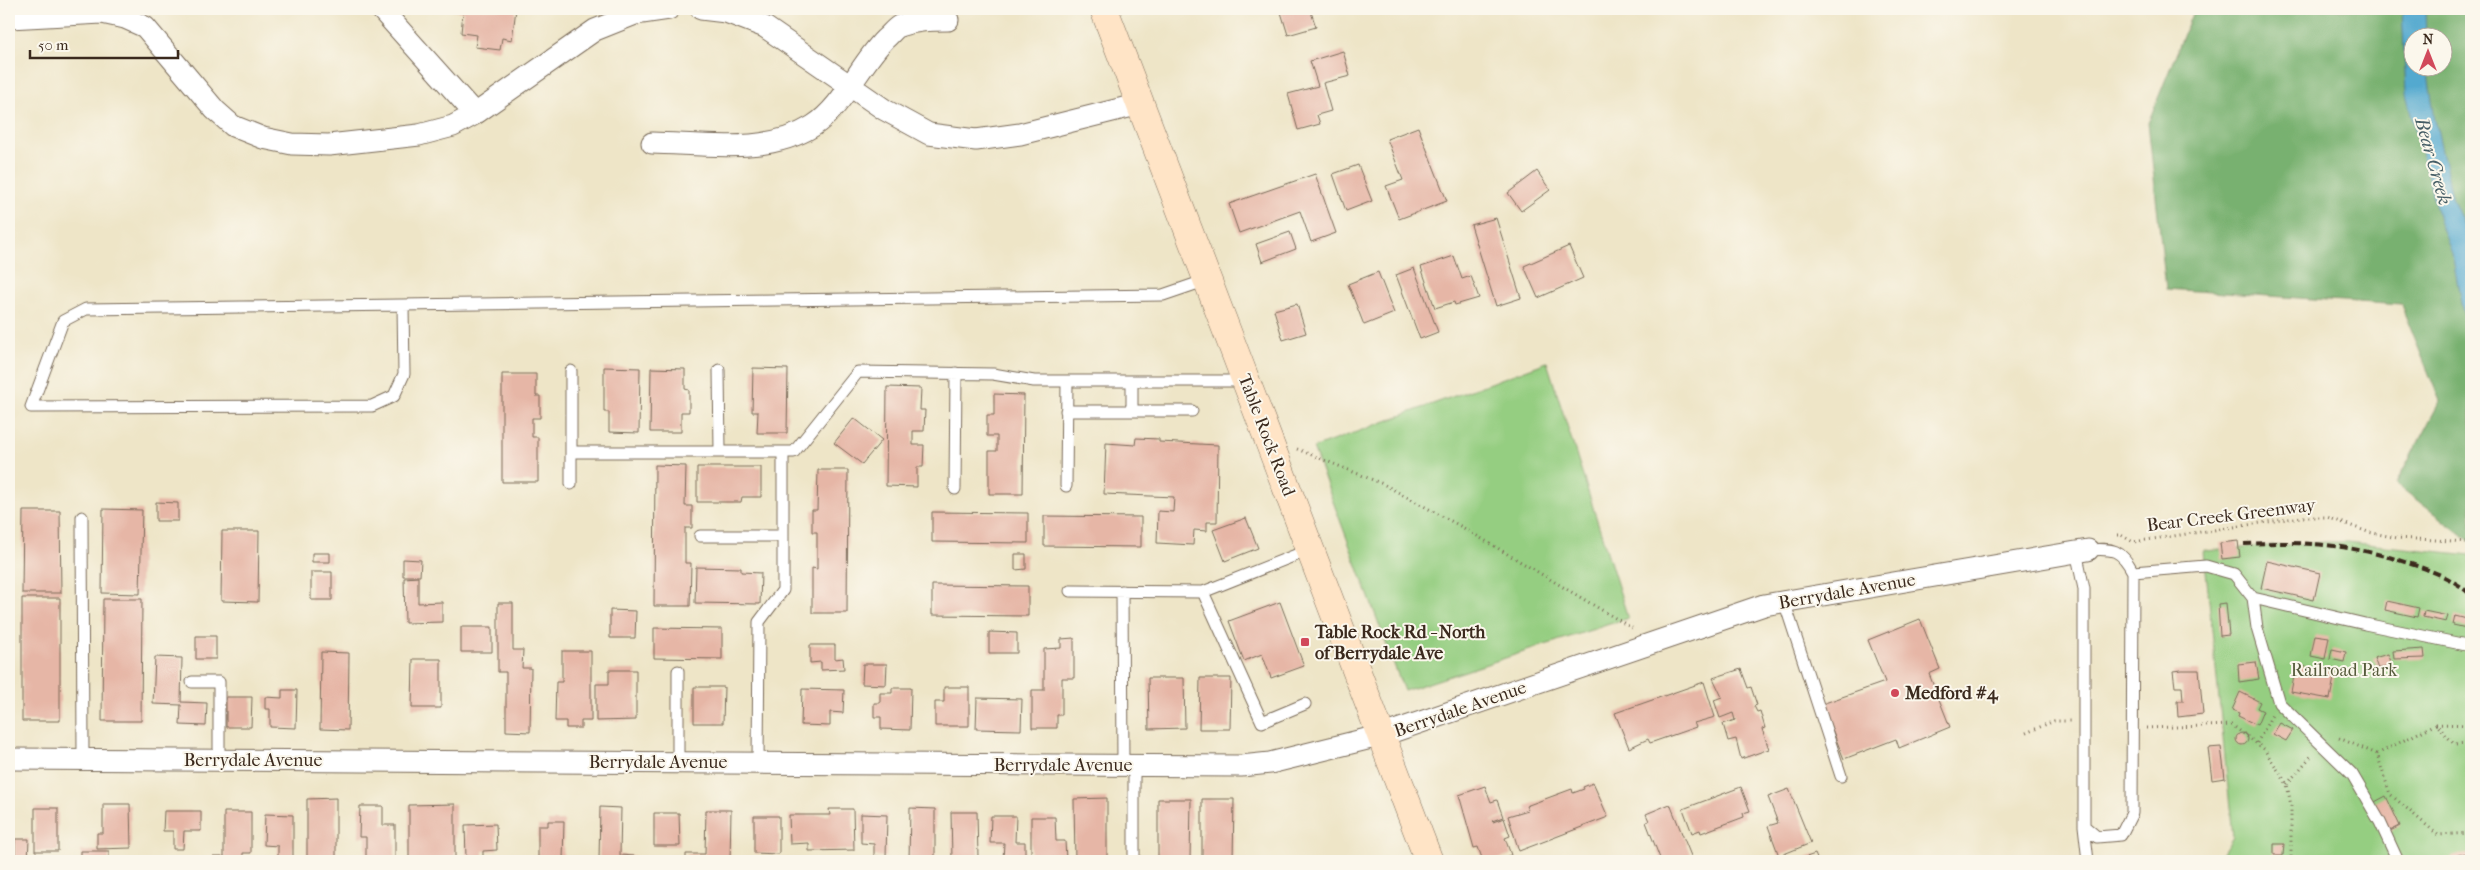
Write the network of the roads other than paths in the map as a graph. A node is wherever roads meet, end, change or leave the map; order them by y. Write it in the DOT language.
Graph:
graph roads {
  1 [pos="382,9"];
  2 [pos="669,9"];
  3 [pos="701,9"];
  4 [pos="1104,9"];
  5 [pos="9,18"];
  6 [pos="948,20"];
  7 [pos="849,85"];
  8 [pos="1140,104"];
  9 [pos="475,114"];
  10 [pos="652,143"];
  11 [pos="1208,280"];
  12 [pos="403,305"];
  13 [pos="719,370"];
  14 [pos="570,371"];
  15 [pos="956,373"];
  16 [pos="1067,381"];
  17 [pos="1132,381"];
  18 [pos="1246,381"];
  19 [pos="1066,411"];
  20 [pos="1132,411"];
  21 [pos="1192,411"];
  22 [pos="571,452"];
  23 [pos="720,452"];
  24 [pos="783,452"];
  25 [pos="571,484"];
  26 [pos="1066,486"];
  27 [pos="955,489"];
  28 [pos="82,517"];
  29 [pos="700,536"];
  30 [pos="783,536"];
  31 [pos="1311,548"];
  32 [pos="2082,551"];
  33 [pos="2134,572"];
  34 [pos="1070,591"];
  35 [pos="1122,591"];
  36 [pos="1203,592"];
  37 [pos="2253,598"];
  38 [pos="1784,601"];
  39 [pos="2471,646"];
  40 [pos="678,671"];
  41 [pos="192,682"];
  42 [pos="1305,704"];
  43 [pos="1383,735"];
  44 [pos="9,759"];
  45 [pos="83,759"];
  46 [pos="219,760"];
  47 [pos="678,762"];
  48 [pos="758,763"];
  49 [pos="1128,765"];
  50 [pos="1841,776"];
  51 [pos="2084,826"];
  52 [pos="1134,861"];
  53 [pos="1429,861"];
  54 [pos="2088,861"];
  55 [pos="2398,861"];
  1 -- 9 [label="street"];
  2 -- 9 [label="street"];
  3 -- 7 [label="street"];
  4 -- 8 [label="main road, Table Rock Road"];
  5 -- 9 [label="street"];
  6 -- 7 [label="street"];
  7 -- 8 [label="street"];
  7 -- 10 [label="street"];
  8 -- 11 [label="main road, Table Rock Road"];
  11 -- 12 [label="lane"];
  11 -- 18 [label="main road, Table Rock Road"];
  12 -- 12 [label="lane"];
  13 -- 23 [label="lane"];
  14 -- 22 [label="lane"];
  15 -- 16 [label="lane"];
  15 -- 24 [label="lane"];
  15 -- 27 [label="lane"];
  16 -- 17 [label="lane"];
  16 -- 19 [label="lane"];
  17 -- 18 [label="lane"];
  17 -- 20 [label="lane"];
  18 -- 31 [label="main road, Table Rock Road"];
  19 -- 20 [label="lane"];
  19 -- 26 [label="lane"];
  20 -- 21 [label="lane"];
  22 -- 23 [label="lane"];
  22 -- 25 [label="lane"];
  23 -- 24 [label="lane"];
  24 -- 30 [label="lane"];
  28 -- 45 [label="lane"];
  29 -- 30 [label="lane"];
  30 -- 48 [label="lane"];
  31 -- 36 [label="lane"];
  31 -- 43 [label="main road, Table Rock Road"];
  32 -- 33 [label="lane"];
  32 -- 38 [label="street, Berrydale Avenue"];
  32 -- 51 [label="lane"];
  33 -- 37 [label="lane"];
  33 -- 51 [label="lane"];
  34 -- 35 [label="lane"];
  35 -- 36 [label="lane"];
  35 -- 49 [label="lane"];
  36 -- 42 [label="lane"];
  37 -- 39 [label="lane"];
  37 -- 55 [label="lane"];
  38 -- 43 [label="street, Berrydale Avenue"];
  38 -- 50 [label="lane"];
  40 -- 47 [label="lane"];
  41 -- 46 [label="lane"];
  43 -- 49 [label="street, Berrydale Avenue"];
  43 -- 53 [label="main road, Table Rock Road"];
  44 -- 45 [label="street, Berrydale Avenue"];
  45 -- 46 [label="street, Berrydale Avenue"];
  46 -- 47 [label="street, Berrydale Avenue"];
  47 -- 48 [label="street, Berrydale Avenue"];
  48 -- 49 [label="street, Berrydale Avenue"];
  49 -- 52 [label="lane"];
  51 -- 54 [label="lane"];
}
